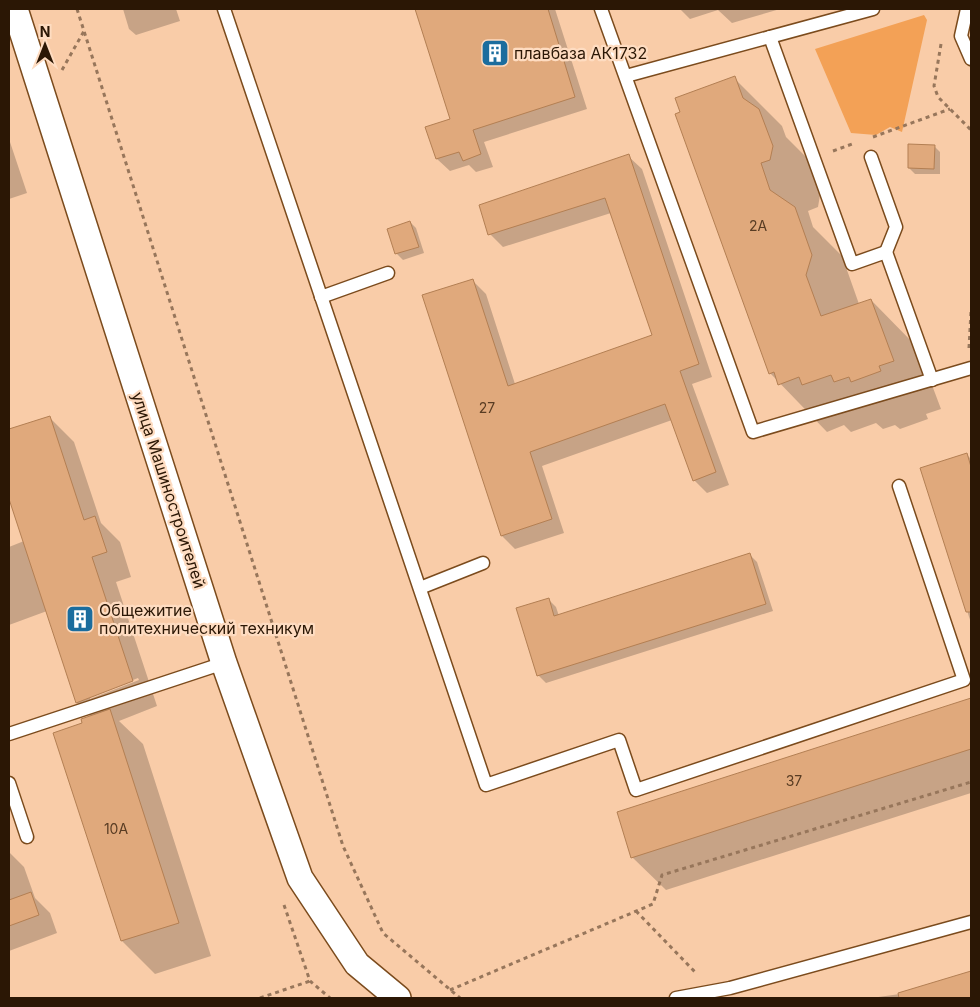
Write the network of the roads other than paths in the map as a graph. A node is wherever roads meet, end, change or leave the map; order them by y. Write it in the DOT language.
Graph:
graph roads {
  1 [pos="15,9"];
  2 [pos="224,9"];
  3 [pos="601,9"];
  4 [pos="873,9"];
  5 [pos="967,9"];
  6 [pos="770,37"];
  7 [pos="971,59"];
  8 [pos="626,76"];
  9 [pos="871,157"];
  10 [pos="886,252"];
  11 [pos="388,273"];
  12 [pos="322,297"];
  13 [pos="970,368"];
  14 [pos="932,380"];
  15 [pos="899,486"];
  16 [pos="483,563"];
  17 [pos="420,588"];
  18 [pos="224,663"];
  19 [pos="9,734"];
  20 [pos="9,784"];
  21 [pos="27,837"];
  22 [pos="971,922"];
  23 [pos="398,998"];
  24 [pos="676,998"];
  1 -- 18 [label="street, улица Машиностроителей"];
  2 -- 12 [label="lane"];
  3 -- 8 [label="lane"];
  4 -- 6 [label="lane"];
  5 -- 7 [label="lane"];
  6 -- 8 [label="lane"];
  6 -- 10 [label="lane"];
  8 -- 14 [label="lane"];
  9 -- 10 [label="lane"];
  10 -- 14 [label="lane"];
  11 -- 12 [label="lane"];
  12 -- 17 [label="lane"];
  13 -- 14 [label="lane"];
  15 -- 17 [label="lane"];
  16 -- 17 [label="lane"];
  18 -- 19 [label="lane"];
  18 -- 23 [label="street, улица Машиностроителей"];
  20 -- 21 [label="lane"];
  22 -- 24 [label="lane"];
}
